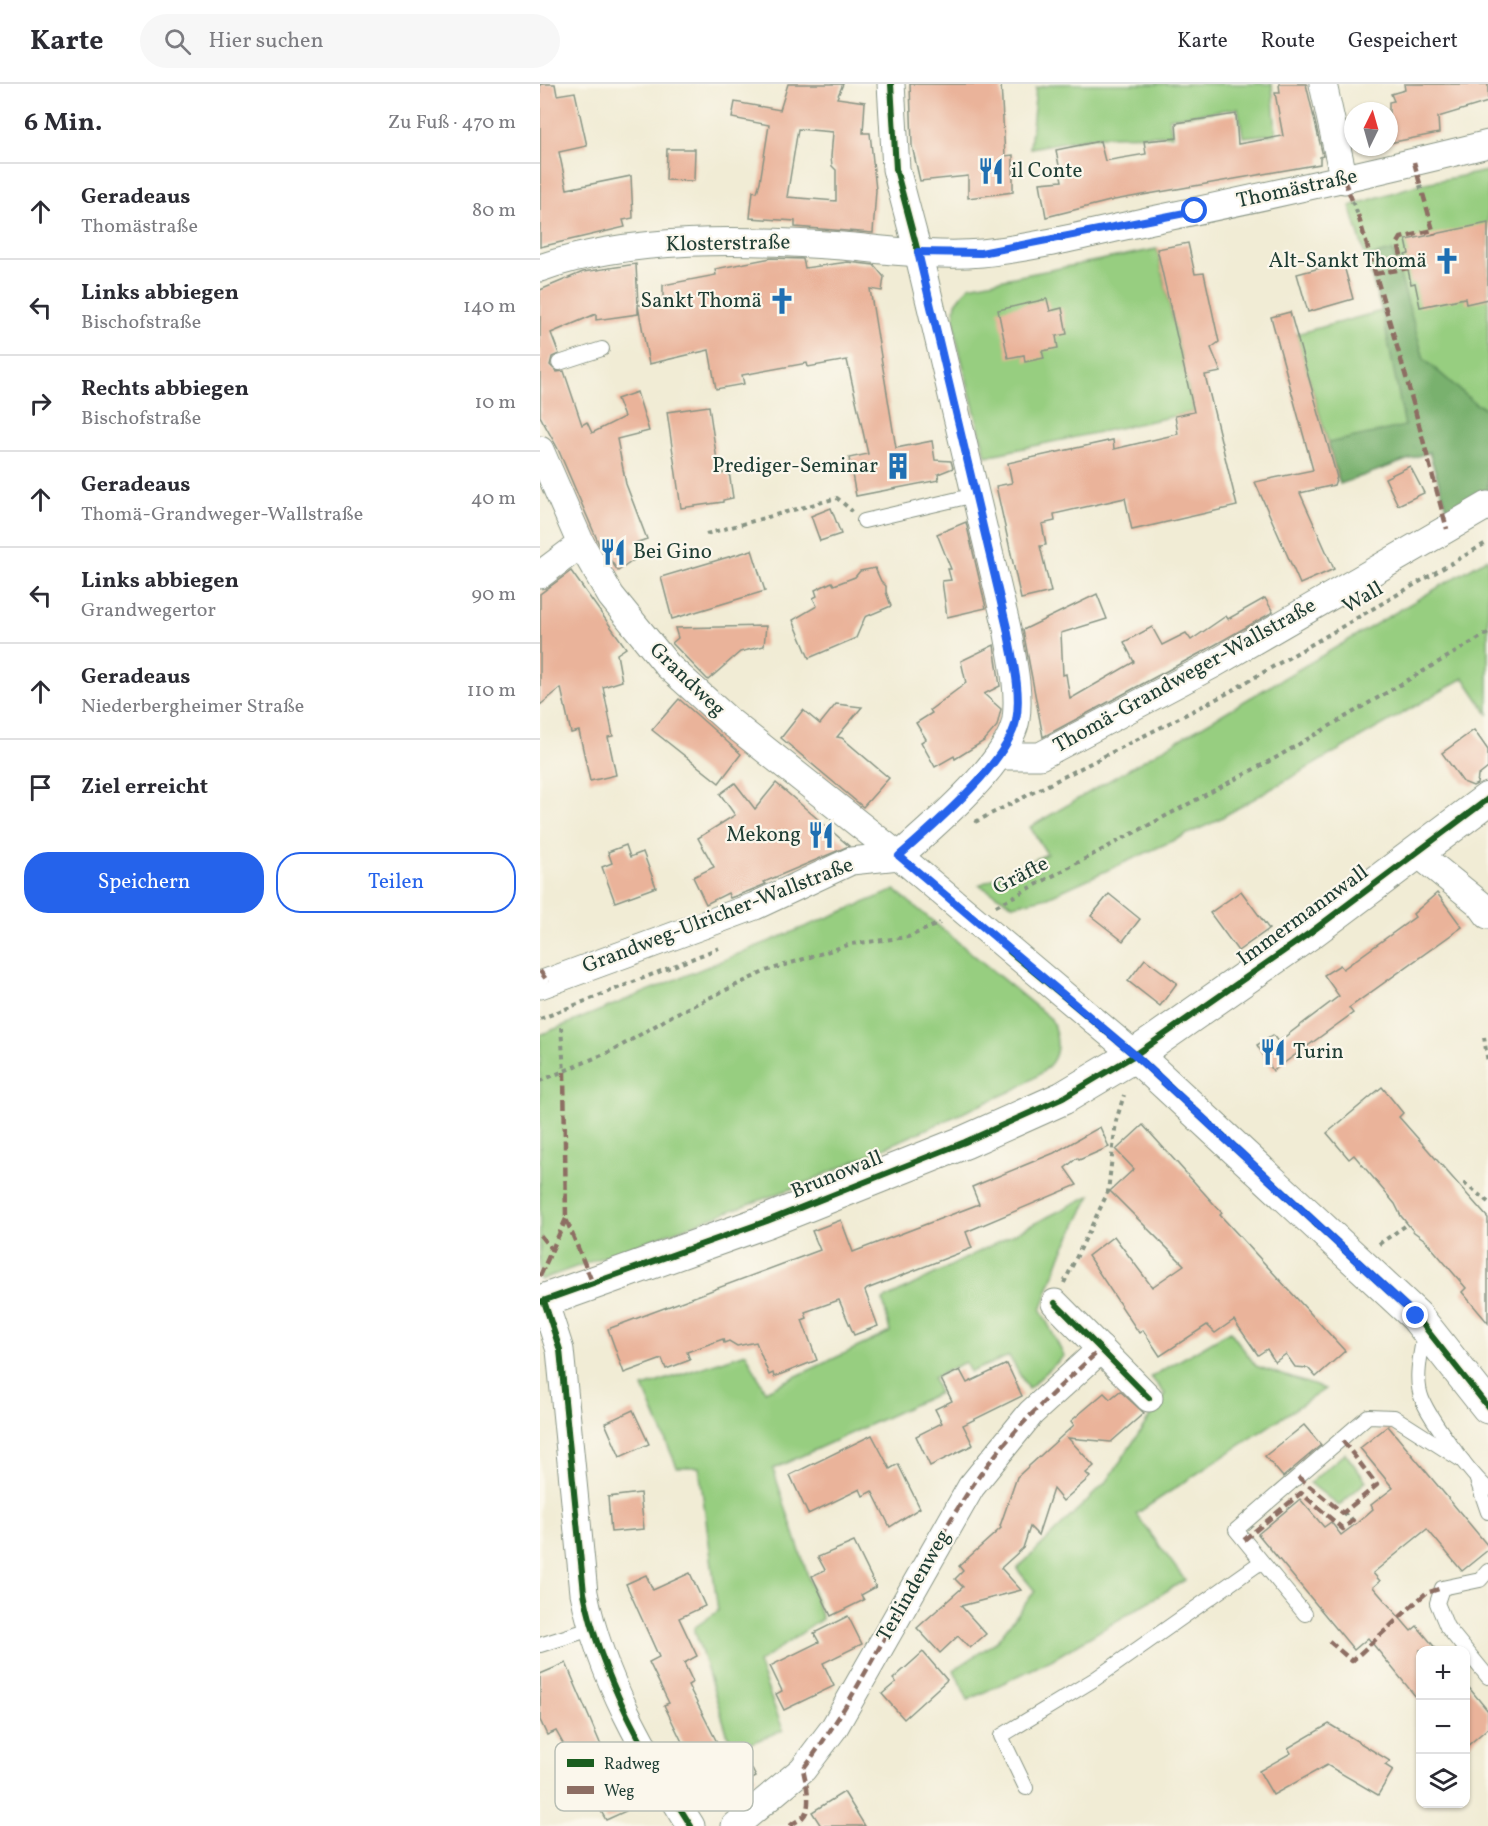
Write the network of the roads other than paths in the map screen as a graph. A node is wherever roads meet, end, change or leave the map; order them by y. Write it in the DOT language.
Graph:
graph roads {
  1 [pos="891,84"];
  2 [pos="1323,84"];
  3 [pos="1488,144"];
  4 [pos="1348,190"];
  5 [pos="918,252"];
  6 [pos="540,268"];
  7 [pos="602,349"];
  8 [pos="559,363"];
  9 [pos="540,450"];
  10 [pos="975,495"];
  11 [pos="1488,505"];
  12 [pos="864,521"];
  13 [pos="581,544"];
  14 [pos="540,575"];
  15 [pos="1000,756"];
  16 [pos="1488,799"];
  17 [pos="1417,853"];
  18 [pos="899,856"];
  19 [pos="1488,915"];
  20 [pos="542,979"];
  21 [pos="1135,1055"];
  22 [pos="542,1301"];
  23 [pos="1055,1303"];
  24 [pos="1425,1327"];
  25 [pos="1101,1349"];
  26 [pos="1149,1398"];
  27 [pos="1488,1407"];
  28 [pos="1463,1461"];
  29 [pos="1482,1484"];
  30 [pos="1488,1512"];
  31 [pos="1261,1562"];
  32 [pos="1488,1571"];
  33 [pos="1305,1614"];
  34 [pos="591,1629"];
  35 [pos="540,1645"];
  36 [pos="1488,1677"];
  37 [pos="642,1742"];
  38 [pos="1026,1788"];
  39 [pos="682,1811"];
  40 [pos="753,1811"];
  41 [pos="753,1811"];
  42 [pos="691,1826"];
  43 [pos="735,1826"];
  1 -- 5 [label="street"];
  2 -- 4 [label="street"];
  3 -- 4 [label="street, Thomästraße"];
  4 -- 5 [label="street, Thomästraße"];
  5 -- 6 [label="street, Klosterstraße"];
  5 -- 10 [label="street"];
  7 -- 8 [label="lane"];
  9 -- 13 [label="street, Grandweg"];
  10 -- 12 [label="lane"];
  10 -- 15 [label="street"];
  11 -- 15 [label="street, Thomä-Grandweger-Wallstraße"];
  13 -- 14 [label="street"];
  13 -- 18 [label="street, Grandweg"];
  15 -- 18 [label="street"];
  16 -- 17 [label="street, Immermannwall"];
  17 -- 19 [label="street"];
  17 -- 21 [label="street, Immermannwall"];
  18 -- 20 [label="street, Grandweg-Ulricher-Wallstraße"];
  18 -- 21 [label="street, Grandweg"];
  21 -- 22 [label="street, Brunowall"];
  21 -- 24 [label="street"];
  22 -- 34 [label="street"];
  23 -- 25 [label="street"];
  24 -- 27 [label="street"];
  24 -- 28 [label="lane"];
  25 -- 26 [label="street"];
  25 -- 40 [label="street, Terlindenweg"];
  28 -- 29 [label="lane"];
  28 -- 31 [label="lane"];
  29 -- 30 [label="lane"];
  31 -- 33 [label="lane"];
  31 -- 38 [label="lane"];
  32 -- 36 [label="lane"];
  34 -- 35 [label="lane"];
  34 -- 37 [label="street"];
  39 -- 42 [label="street"];
  41 -- 43 [label="street, Terlindenweg"];
}
